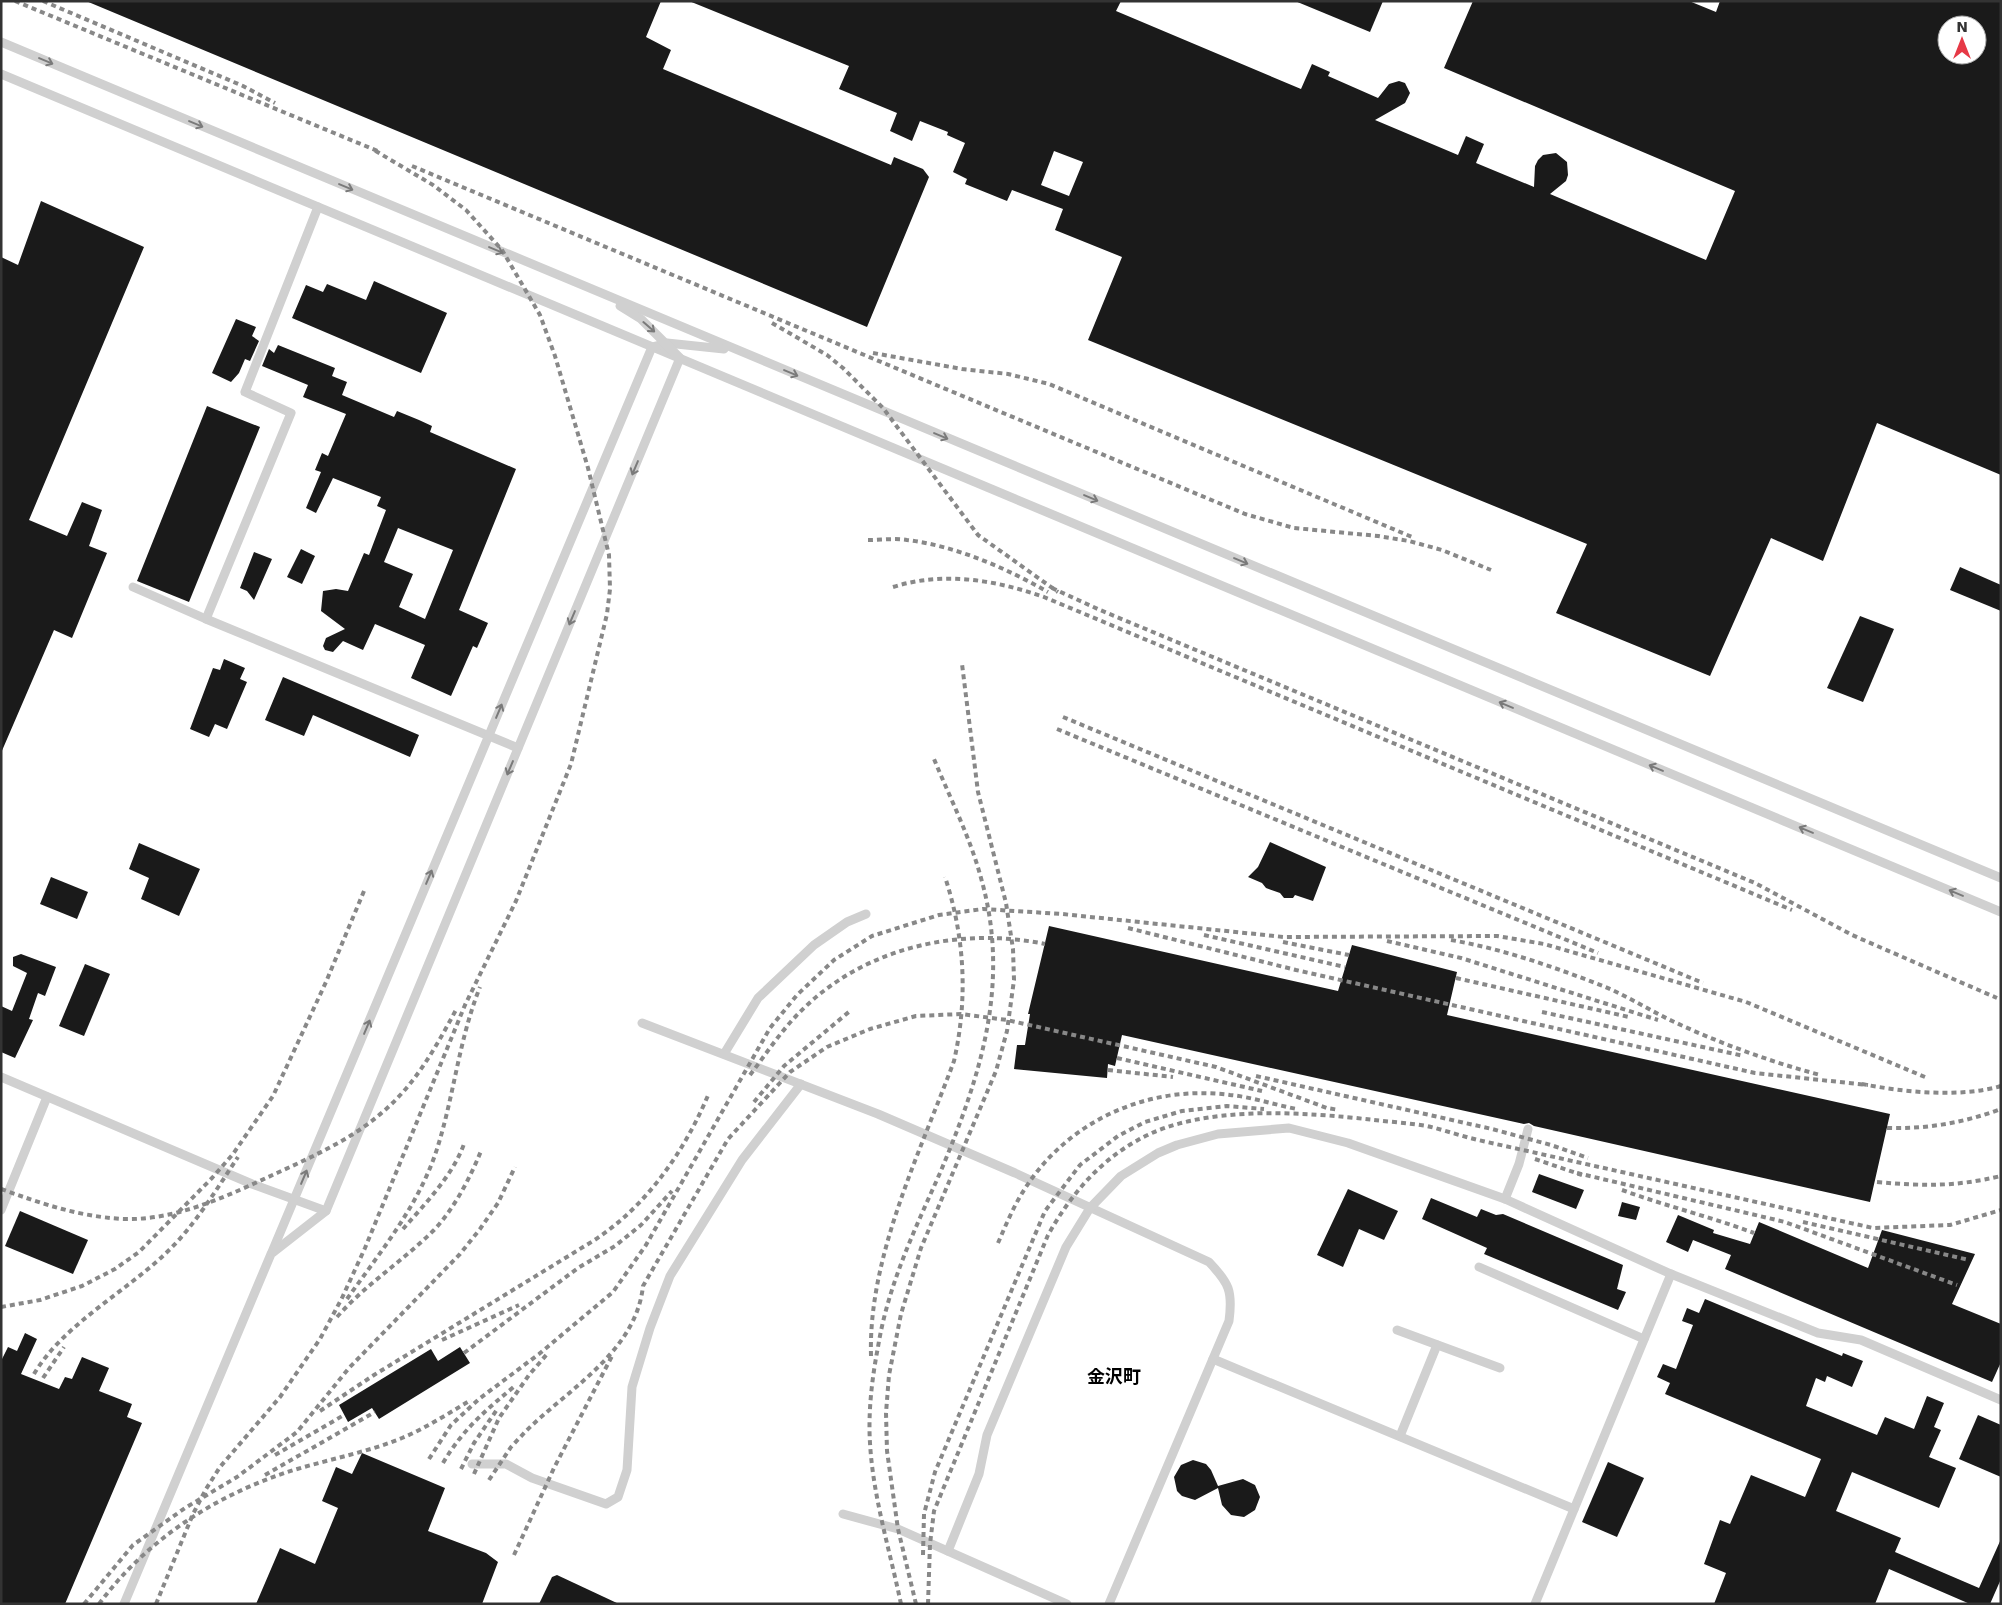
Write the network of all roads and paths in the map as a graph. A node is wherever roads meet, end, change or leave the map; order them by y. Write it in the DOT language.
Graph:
graph roads {
  1 [pos="1,42"];
  2 [pos="1,74"];
  3 [pos="318,207"];
  4 [pos="594,291"];
  5 [pos="667,344"];
  6 [pos="652,347"];
  7 [pos="746,354"];
  8 [pos="680,358"];
  9 [pos="133,587"];
  10 [pos="206,619"];
  11 [pos="489,736"];
  12 [pos="518,748"];
  13 [pos="2001,878"];
  14 [pos="2001,912"];
  15 [pos="866,914"];
  16 [pos="642,1023"];
  17 [pos="724,1054"];
  18 [pos="1,1077"];
  19 [pos="802,1084"];
  20 [pos="48,1098"];
  21 [pos="1528,1129"];
  22 [pos="294,1199"];
  23 [pos="1505,1199"];
  24 [pos="1090,1208"];
  25 [pos="1,1210"];
  26 [pos="326,1211"];
  27 [pos="271,1254"];
  28 [pos="1480,1267"];
  29 [pos="1671,1274"];
  30 [pos="1397,1330"];
  31 [pos="1644,1339"];
  32 [pos="1437,1345"];
  33 [pos="1212,1359"];
  34 [pos="1500,1368"];
  35 [pos="2001,1400"];
  36 [pos="1400,1436"];
  37 [pos="472,1464"];
  38 [pos="1574,1509"];
  39 [pos="844,1514"];
  40 [pos="948,1552"];
  41 [pos="124,1604"];
  42 [pos="1067,1604"];
  43 [pos="1109,1604"];
  44 [pos="1535,1604"];
  1 -- 4 [label="lane, one-way"];
  2 -- 3 [label="lane"];
  3 -- 6 [label="lane"];
  3 -- 10 [label="lane"];
  4 -- 5 [label="lane, one-way"];
  4 -- 7 [label="lane"];
  5 -- 6 [label="lane"];
  5 -- 7 [label="lane"];
  5 -- 8 [label="lane"];
  6 -- 8 [label="lane"];
  11 -- 6 [label="lane, one-way"];
  7 -- 13 [label="lane, one-way"];
  8 -- 12 [label="lane, one-way"];
  14 -- 8 [label="lane, one-way"];
  9 -- 10 [label="lane"];
  10 -- 11 [label="lane"];
  11 -- 12 [label="lane"];
  22 -- 11 [label="lane, one-way"];
  12 -- 26 [label="lane, one-way"];
  15 -- 17 [label="lane"];
  16 -- 17 [label="lane"];
  17 -- 19 [label="lane"];
  18 -- 20 [label="lane"];
  19 -- 24 [label="lane"];
  19 -- 37 [label="lane"];
  20 -- 22 [label="lane"];
  20 -- 25 [label="lane"];
  21 -- 23 [label="lane"];
  22 -- 26 [label="lane"];
  22 -- 27 [label="lane"];
  23 -- 24 [label="lane"];
  23 -- 29 [label="lane"];
  24 -- 33 [label="lane"];
  24 -- 40 [label="lane"];
  26 -- 27 [label="lane"];
  27 -- 41 [label="lane"];
  28 -- 31 [label="lane"];
  29 -- 31 [label="lane"];
  29 -- 35 [label="lane"];
  30 -- 32 [label="lane"];
  31 -- 38 [label="lane"];
  32 -- 34 [label="lane"];
  32 -- 36 [label="lane"];
  33 -- 36 [label="lane"];
  33 -- 43 [label="lane"];
  36 -- 38 [label="lane"];
  38 -- 44 [label="lane"];
  39 -- 40 [label="lane"];
  40 -- 42 [label="lane"];
}
